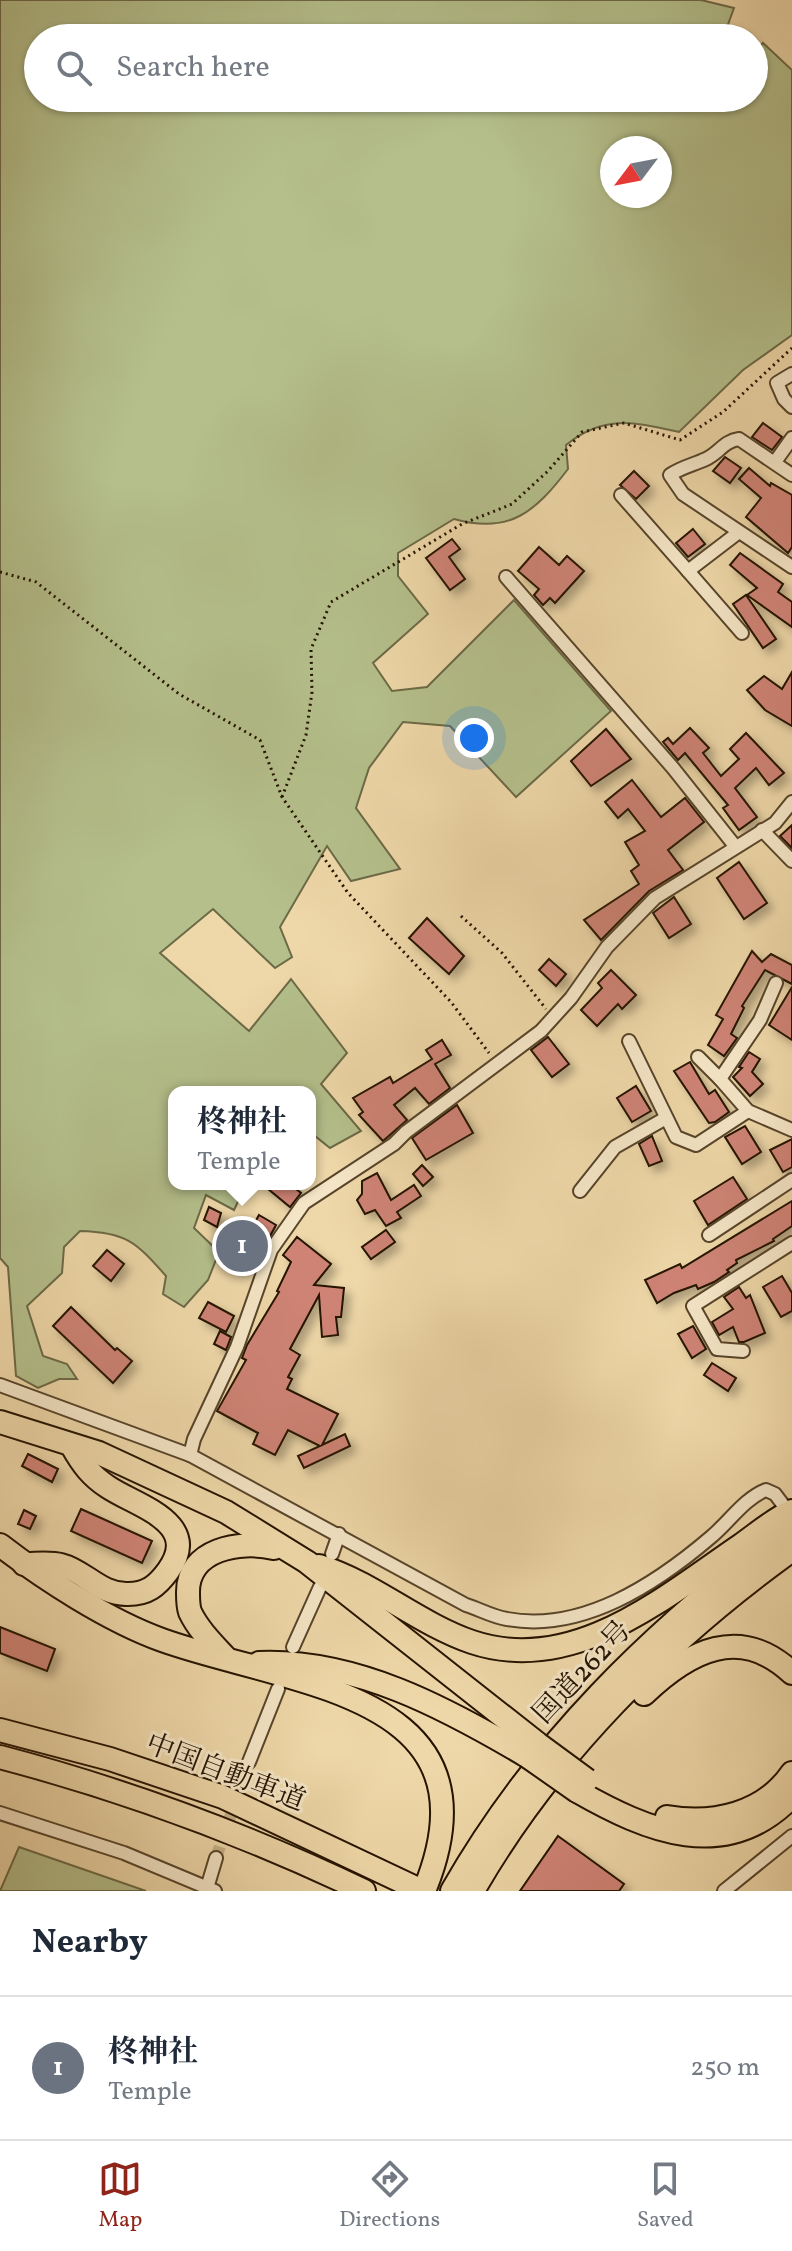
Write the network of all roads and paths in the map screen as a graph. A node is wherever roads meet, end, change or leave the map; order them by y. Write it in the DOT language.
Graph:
graph roads {
  1 [pos="792,348"];
  2 [pos="792,374"];
  3 [pos="792,407"];
  4 [pos="792,438"];
  5 [pos="775,462"];
  6 [pos="792,475"];
  7 [pos="621,495"];
  8 [pos="739,532"];
  9 [pos="792,567"];
  10 [pos="688,571"];
  11 [pos="0,572"];
  12 [pos="506,577"];
  13 [pos="742,633"];
  14 [pos="282,797"];
  15 [pos="792,802"];
  16 [pos="762,830"];
  17 [pos="735,846"];
  18 [pos="792,861"];
  19 [pos="461,916"];
  20 [pos="776,983"];
  21 [pos="555,1016"];
  22 [pos="629,1041"];
  23 [pos="698,1057"];
  24 [pos="498,1065"];
  25 [pos="720,1079"];
  26 [pos="748,1111"];
  27 [pos="666,1118"];
  28 [pos="792,1130"];
  29 [pos="792,1180"];
  30 [pos="580,1191"];
  31 [pos="709,1235"];
  32 [pos="792,1243"];
  33 [pos="743,1351"];
  34 [pos="0,1385"];
  35 [pos="0,1422"];
  36 [pos="72,1446"];
  37 [pos="190,1455"];
  38 [pos="791,1517"];
  39 [pos="339,1534"];
  40 [pos="0,1545"];
  41 [pos="287,1550"];
  42 [pos="792,1550"];
  43 [pos="332,1554"];
  44 [pos="307,1562"];
  45 [pos="24,1564"];
  46 [pos="320,1587"];
  47 [pos="293,1647"];
  48 [pos="234,1660"];
  49 [pos="792,1673"];
  50 [pos="278,1689"];
  51 [pos="0,1716"];
  52 [pos="0,1730"];
  53 [pos="592,1730"];
  54 [pos="532,1750"];
  55 [pos="0,1757"];
  56 [pos="110,1759"];
  57 [pos="249,1762"];
  58 [pos="792,1773"];
  59 [pos="582,1786"];
  60 [pos="792,1796"];
  61 [pos="0,1813"];
  62 [pos="792,1836"];
  63 [pos="216,1858"];
  64 [pos="211,1889"];
  65 [pos="419,1889"];
  66 [pos="364,1891"];
  67 [pos="452,1891"];
  68 [pos="473,1891"];
  69 [pos="724,1891"];
  1 -- 14 [label="path"];
  2 -- 3 [label="street"];
  4 -- 5 [label="street"];
  5 -- 6 [label="street"];
  5 -- 8 [label="street"];
  7 -- 10 [label="street"];
  8 -- 9 [label="street"];
  8 -- 10 [label="street"];
  10 -- 13 [label="street"];
  11 -- 14 [label="path"];
  12 -- 17 [label="street"];
  14 -- 24 [label="path"];
  15 -- 16 [label="street"];
  16 -- 17 [label="street"];
  16 -- 18 [label="street"];
  17 -- 21 [label="street"];
  19 -- 21 [label="path"];
  20 -- 25 [label="street"];
  21 -- 24 [label="street"];
  22 -- 27 [label="street"];
  23 -- 25 [label="street"];
  24 -- 37 [label="street"];
  25 -- 26 [label="street"];
  26 -- 27 [label="street"];
  26 -- 28 [label="street"];
  27 -- 30 [label="street"];
  29 -- 31 [label="street"];
  32 -- 33 [label="street"];
  34 -- 37 [label="street"];
  35 -- 36 [label="highway"];
  36 -- 41 [label="highway"];
  36 -- 45 [label="highway"];
  37 -- 39 [label="street"];
  38 -- 39 [label="street"];
  38 -- 44 [label="highway"];
  38 -- 67 [label="highway, 国道262号"];
  39 -- 43 [label="street"];
  40 -- 45 [label="highway"];
  41 -- 44 [label="highway"];
  41 -- 48 [label="highway"];
  42 -- 53 [label="highway, 国道262号"];
  44 -- 54 [label="highway"];
  45 -- 48 [label="highway"];
  46 -- 47 [label="street"];
  48 -- 54 [label="highway"];
  48 -- 65 [label="highway"];
  49 -- 53 [label="highway"];
  50 -- 57 [label="street"];
  51 -- 56 [label="highway"];
  52 -- 56 [label="highway, 中国自動車道"];
  53 -- 68 [label="highway, 国道262号"];
  54 -- 59 [label="highway, bridge"];
  55 -- 66 [label="highway, 中国自動車道"];
  56 -- 65 [label="highway, 中国自動車道"];
  58 -- 59 [label="highway"];
  59 -- 60 [label="highway"];
  61 -- 64 [label="street"];
  62 -- 69 [label="street"];
  63 -- 64 [label="street"];
}
